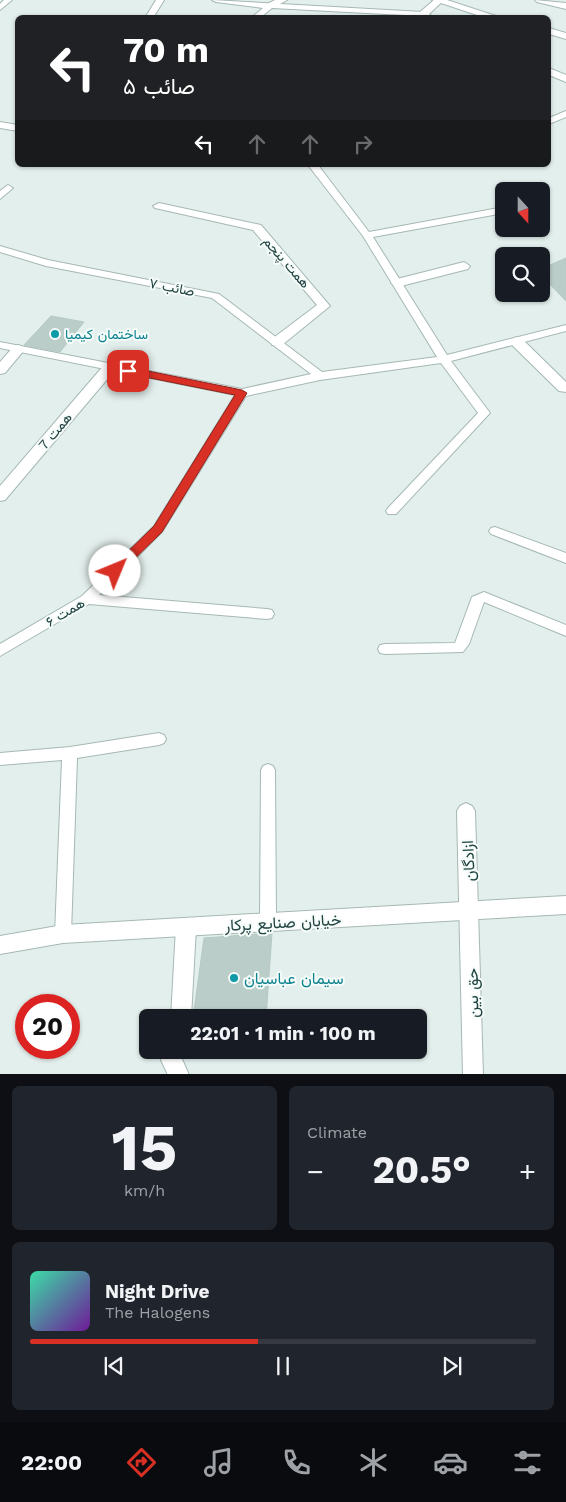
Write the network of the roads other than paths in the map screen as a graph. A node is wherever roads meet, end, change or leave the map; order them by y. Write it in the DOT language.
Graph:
graph roads {
  1 [pos="8,0"];
  2 [pos="160,0"];
  3 [pos="216,0"];
  4 [pos="282,0"];
  5 [pos="437,0"];
  6 [pos="540,0"];
  7 [pos="270,6"];
  8 [pos="566,6"];
  9 [pos="0,8"];
  10 [pos="151,15"];
  11 [pos="260,15"];
  12 [pos="408,15"];
  13 [pos="424,15"];
  14 [pos="488,15"];
  15 [pos="551,32"];
  16 [pos="566,36"];
  17 [pos="551,73"];
  18 [pos="566,79"];
  19 [pos="566,114"];
  20 [pos="551,120"];
  21 [pos="0,125"];
  22 [pos="15,128"];
  23 [pos="315,167"];
  24 [pos="8,188"];
  25 [pos="0,196"];
  26 [pos="159,206"];
  27 [pos="495,212"];
  28 [pos="367,235"];
  29 [pos="0,249"];
  30 [pos="464,266"];
  31 [pos="398,283"];
  32 [pos="566,328"];
  33 [pos="516,341"];
  34 [pos="277,342"];
  35 [pos="0,345"];
  36 [pos="19,349"];
  37 [pos="444,359"];
  38 [pos="110,367"];
  39 [pos="0,370"];
  40 [pos="320,376"];
  41 [pos="564,388"];
  42 [pos="242,393"];
  43 [pos="0,496"];
  44 [pos="392,512"];
  45 [pos="495,531"];
  46 [pos="566,558"];
  47 [pos="87,600"];
  48 [pos="267,614"];
  49 [pos="566,631"];
  50 [pos="384,649"];
  51 [pos="0,651"];
  52 [pos="159,739"];
  53 [pos="70,753"];
  54 [pos="0,759"];
  55 [pos="268,770"];
  56 [pos="466,811"];
  57 [pos="566,905"];
  58 [pos="470,911"];
  59 [pos="566,911"];
  60 [pos="268,922"];
  61 [pos="186,927"];
  62 [pos="63,934"];
  63 [pos="0,945"];
  64 [pos="181,1009"];
  65 [pos="171,1059"];
  66 [pos="179,1074"];
  67 [pos="473,1074"];
  1 -- 9 [label="lane"];
  2 -- 10 [label="lane"];
  3 -- 7 [label="lane"];
  4 -- 7 [label="street"];
  5 -- 13 [label="street"];
  5 -- 14 [label="street"];
  6 -- 8 [label="street"];
  7 -- 11 [label="lane"];
  7 -- 12 [label="lane"];
  15 -- 16 [label="street"];
  17 -- 18 [label="street"];
  19 -- 20 [label="lane"];
  21 -- 22 [label="lane"];
  23 -- 28 [label="lane"];
  24 -- 25 [label="lane"];
  26 -- 34 [label="street, همت پنجم"];
  27 -- 28 [label="lane"];
  28 -- 31 [label="lane"];
  29 -- 34 [label="lane, صائب ۷"];
  30 -- 31 [label="street"];
  31 -- 37 [label="lane"];
  32 -- 33 [label="lane"];
  33 -- 37 [label="lane"];
  33 -- 41 [label="street"];
  34 -- 40 [label="lane, صائب ۷"];
  35 -- 36 [label="lane"];
  36 -- 38 [label="lane"];
  36 -- 39 [label="street"];
  37 -- 40 [label="lane"];
  37 -- 44 [label="lane"];
  38 -- 42 [label="lane"];
  38 -- 43 [label="street, همت 7"];
  40 -- 42 [label="lane"];
  42 -- 47 [label="lane, همت ۶"];
  45 -- 46 [label="lane"];
  47 -- 48 [label="lane"];
  47 -- 51 [label="lane, همت ۶"];
  49 -- 50 [label="lane"];
  52 -- 53 [label="lane"];
  53 -- 54 [label="lane"];
  53 -- 62 [label="lane"];
  55 -- 60 [label="lane"];
  56 -- 58 [label="street, ازادگان"];
  57 -- 58 [label="street, خیابان صنایع پرکار"];
  57 -- 59 [label="street"];
  58 -- 60 [label="street, خیابان صنایع پرکار"];
  58 -- 67 [label="street, حق بین"];
  60 -- 61 [label="street, خیابان صنایع پرکار"];
  61 -- 62 [label="street, خیابان صنایع پرکار"];
  61 -- 64 [label="street"];
  62 -- 63 [label="street, خیابان صنایع پرکار"];
  65 -- 66 [label="street"];
}
